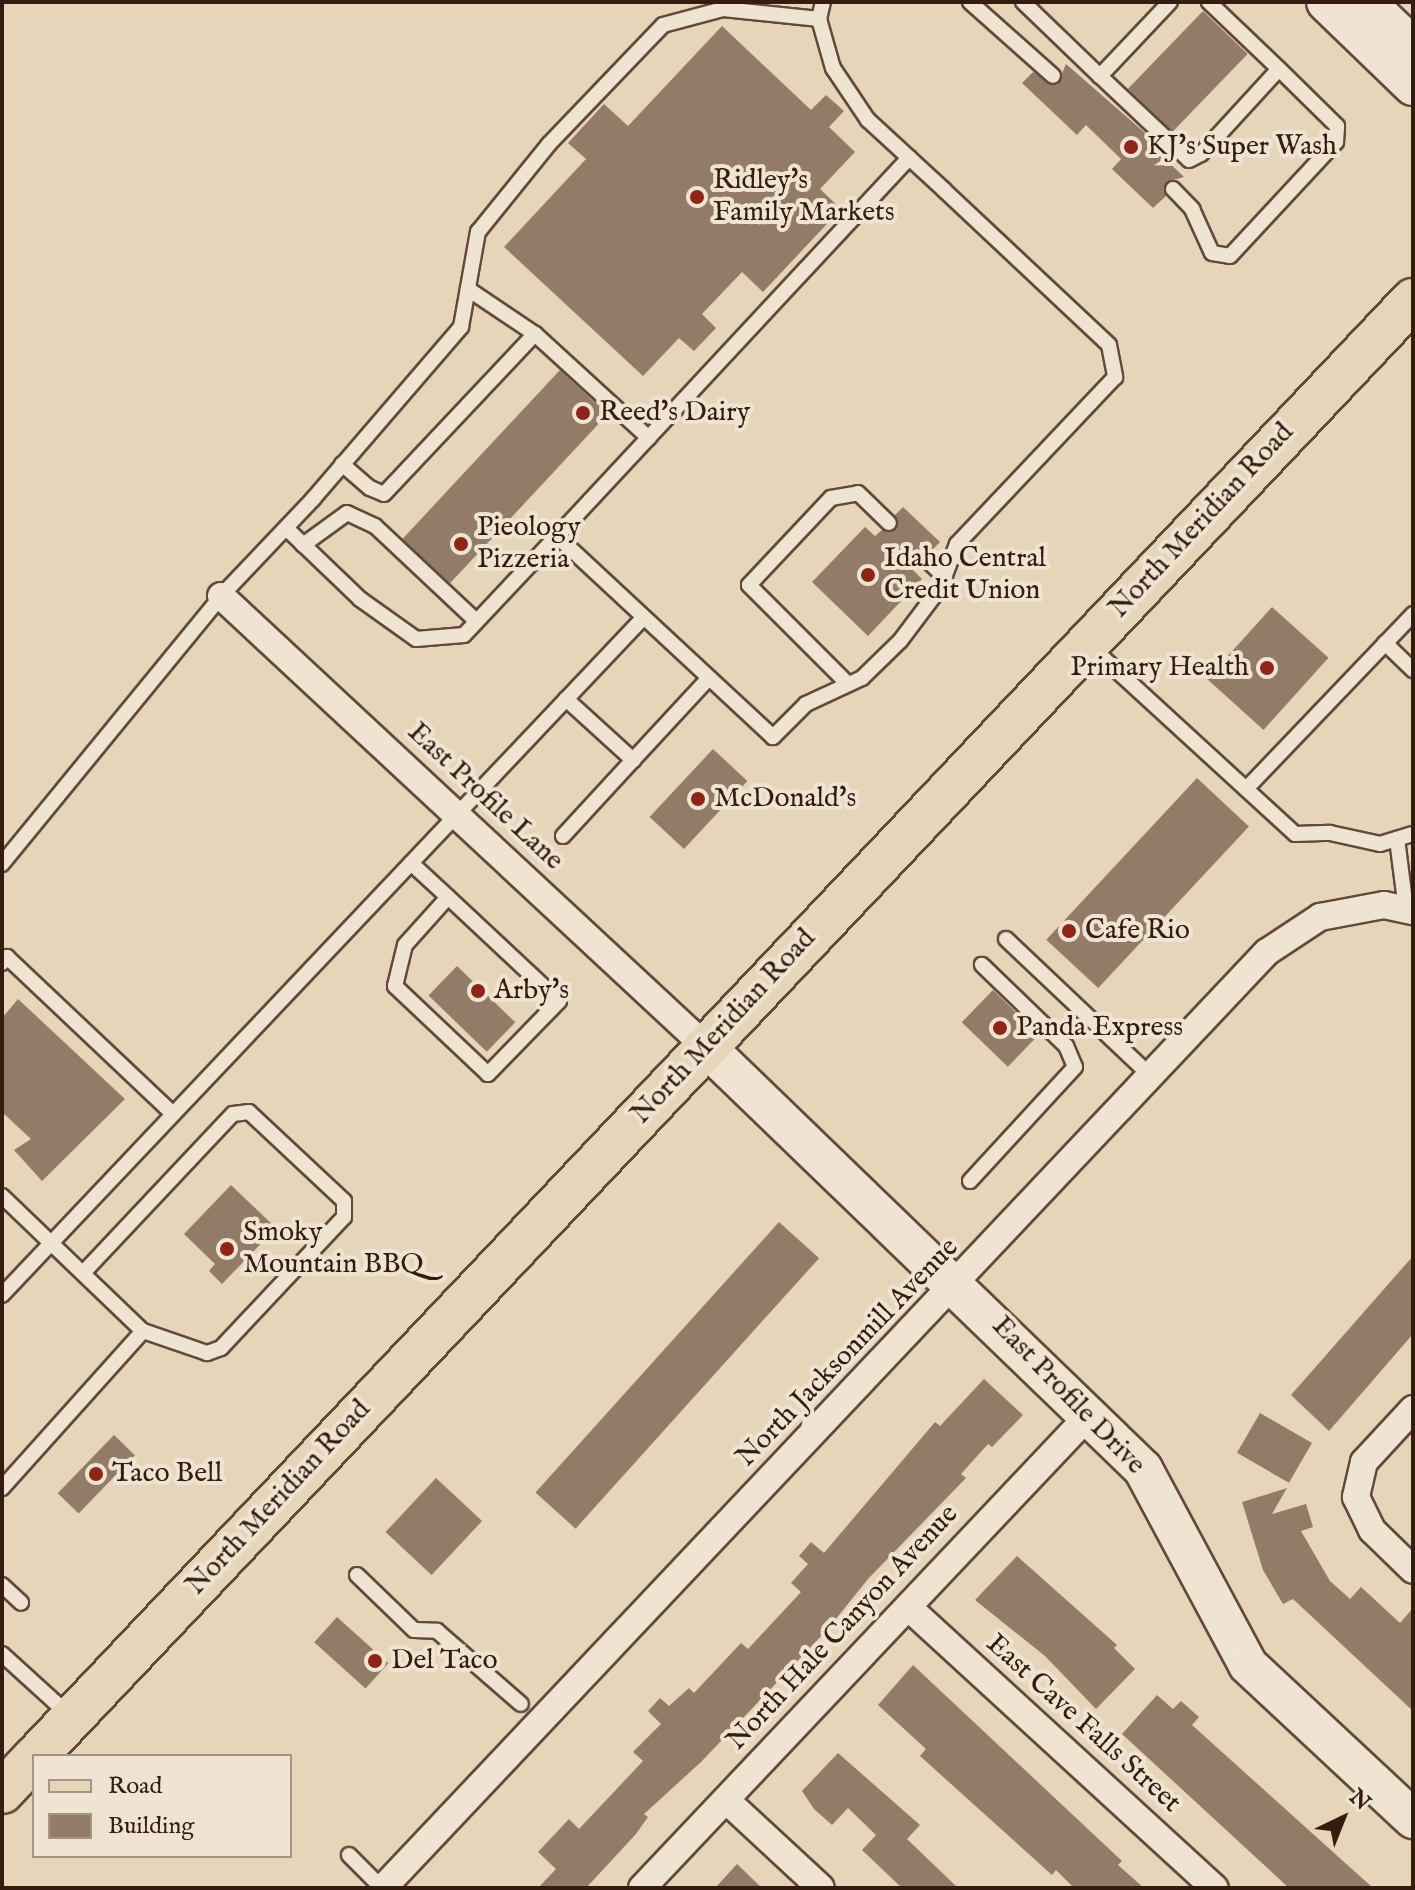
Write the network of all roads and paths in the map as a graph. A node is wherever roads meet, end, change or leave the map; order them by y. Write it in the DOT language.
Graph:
graph roads {
  1 [pos="823,2"];
  2 [pos="970,2"];
  3 [pos="1023,2"];
  4 [pos="1170,2"];
  5 [pos="1209,2"];
  6 [pos="1326,2"];
  7 [pos="1366,2"];
  8 [pos="819,19"];
  9 [pos="1413,47"];
  10 [pos="1279,69"];
  11 [pos="1053,76"];
  12 [pos="1100,76"];
  13 [pos="1413,86"];
  14 [pos="909,158"];
  15 [pos="1173,189"];
  16 [pos="468,289"];
  17 [pos="1413,300"];
  18 [pos="535,334"];
  19 [pos="649,438"];
  20 [pos="342,464"];
  21 [pos="889,523"];
  22 [pos="286,528"];
  23 [pos="557,536"];
  24 [pos="303,545"];
  25 [pos="925,558"];
  26 [pos="945,577"];
  27 [pos="221,596"];
  28 [pos="1413,614"];
  29 [pos="643,618"];
  30 [pos="476,621"];
  31 [pos="1385,643"];
  32 [pos="1087,644"];
  33 [pos="1413,670"];
  34 [pos="708,679"];
  35 [pos="848,684"];
  36 [pos="566,699"];
  37 [pos="633,760"];
  38 [pos="1246,789"];
  39 [pos="457,815"];
  40 [pos="1413,834"];
  41 [pos="563,836"];
  42 [pos="1397,839"];
  43 [pos="411,863"];
  44 [pos="2,864"];
  45 [pos="448,897"];
  46 [pos="1401,908"];
  47 [pos="1006,939"];
  48 [pos="2,963"];
  49 [pos="982,965"];
  50 [pos="705,1046"];
  51 [pos="1151,1076"];
  52 [pos="173,1114"];
  53 [pos="970,1181"];
  54 [pos="2,1196"];
  55 [pos="52,1242"];
  56 [pos="84,1272"];
  57 [pos="957,1285"];
  58 [pos="2,1295"];
  59 [pos="143,1331"];
  60 [pos="1413,1409"];
  61 [pos="1091,1413"];
  62 [pos="2,1488"];
  63 [pos="1413,1570"];
  64 [pos="357,1575"];
  65 [pos="2,1585"];
  66 [pos="21,1603"];
  67 [pos="908,1607"];
  68 [pos="2,1654"];
  69 [pos="521,1704"];
  70 [pos="72,1718"];
  71 [pos="38,1754"];
  72 [pos="32,1760"];
  73 [pos="2,1792"];
  74 [pos="726,1800"];
  75 [pos="1413,1819"];
  76 [pos="349,1855"];
  77 [pos="383,1888"];
  78 [pos="642,1888"];
  79 [pos="821,1888"];
  80 [pos="1215,1888"];
  1 -- 8 [label="lane"];
  2 -- 11 [label="lane"];
  3 -- 12 [label="lane"];
  4 -- 12 [label="lane"];
  5 -- 10 [label="lane"];
  6 -- 13 [label="street"];
  7 -- 9 [label="street"];
  8 -- 14 [label="lane"];
  8 -- 16 [label="lane"];
  10 -- 12 [label="lane"];
  10 -- 15 [label="lane"];
  14 -- 19 [label="lane"];
  14 -- 26 [label="lane"];
  16 -- 18 [label="lane"];
  16 -- 20 [label="lane"];
  17 -- 32 [label="main road, North Meridian Road"];
  18 -- 19 [label="lane"];
  18 -- 20 [label="lane"];
  19 -- 23 [label="lane"];
  20 -- 22 [label="lane"];
  21 -- 35 [label="lane"];
  22 -- 24 [label="lane"];
  22 -- 27 [label="lane"];
  23 -- 29 [label="lane"];
  23 -- 30 [label="lane"];
  24 -- 30 [label="lane"];
  24 -- 30 [label="lane"];
  25 -- 26 [label="lane"];
  26 -- 35 [label="lane"];
  27 -- 39 [label="street, East Profile Lane"];
  27 -- 44 [label="lane"];
  28 -- 31 [label="lane"];
  29 -- 34 [label="lane"];
  29 -- 36 [label="lane"];
  31 -- 33 [label="lane"];
  31 -- 38 [label="lane"];
  32 -- 38 [label="lane"];
  32 -- 50 [label="main road, North Meridian Road"];
  34 -- 35 [label="lane"];
  34 -- 37 [label="lane"];
  36 -- 37 [label="lane"];
  36 -- 39 [label="lane"];
  37 -- 41 [label="lane"];
  38 -- 42 [label="lane"];
  39 -- 43 [label="lane"];
  39 -- 50 [label="street, East Profile Lane"];
  40 -- 42 [label="lane"];
  42 -- 46 [label="lane"];
  43 -- 45 [label="lane"];
  43 -- 52 [label="lane"];
  45 -- 45 [label="lane"];
  46 -- 51 [label="street, North Jacksonmill Avenue"];
  47 -- 51 [label="lane"];
  48 -- 52 [label="lane"];
  49 -- 53 [label="lane"];
  50 -- 57 [label="street, East Profile Drive"];
  50 -- 70 [label="main road, North Meridian Road"];
  51 -- 57 [label="street, North Jacksonmill Avenue"];
  52 -- 55 [label="lane"];
  54 -- 55 [label="lane"];
  55 -- 56 [label="lane"];
  55 -- 58 [label="lane"];
  56 -- 59 [label="lane"];
  56 -- 59 [label="lane"];
  57 -- 61 [label="street, East Profile Drive"];
  57 -- 77 [label="street, North Jacksonmill Avenue"];
  59 -- 62 [label="lane"];
  60 -- 63 [label="street"];
  61 -- 67 [label="street, North Hale Canyon Avenue"];
  61 -- 75 [label="street, East Profile Drive"];
  64 -- 69 [label="lane"];
  65 -- 66 [label="lane"];
  67 -- 74 [label="street, North Hale Canyon Avenue"];
  67 -- 80 [label="street, East Cave Falls Street"];
  68 -- 70 [label="lane"];
  70 -- 71 [label="main road, North Meridian Road"];
  72 -- 73 [label="main road, North Meridian Road"];
  74 -- 78 [label="street, North Hale Canyon Avenue"];
  74 -- 79 [label="street"];
  76 -- 77 [label="lane"];
}
